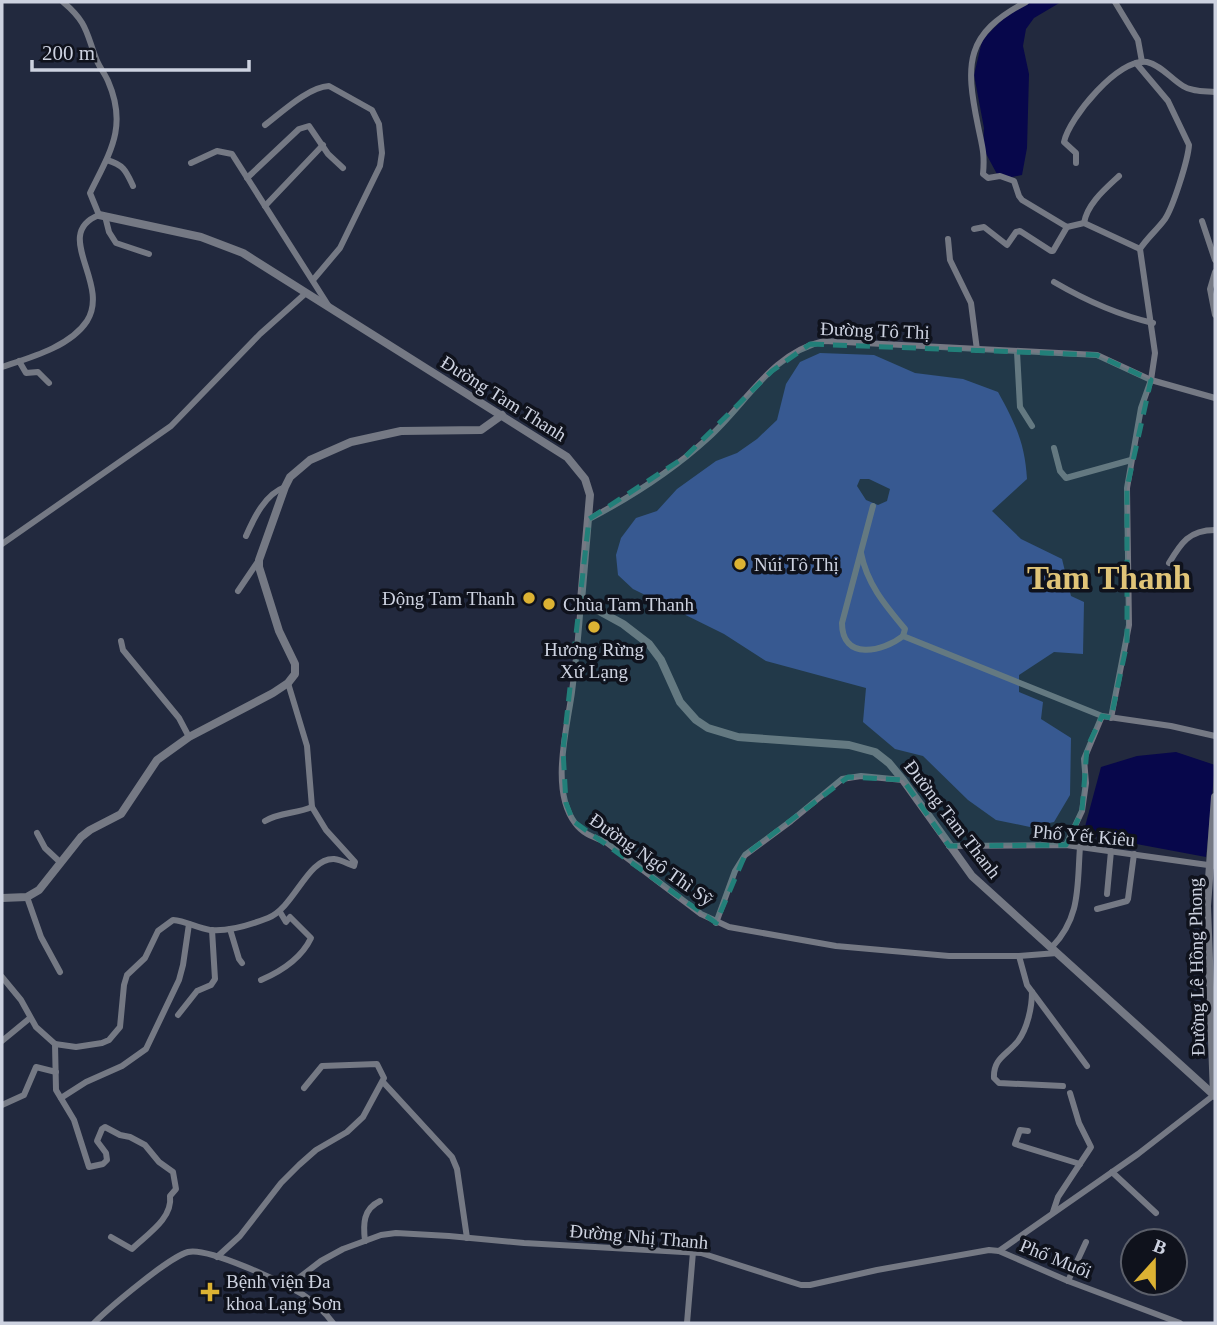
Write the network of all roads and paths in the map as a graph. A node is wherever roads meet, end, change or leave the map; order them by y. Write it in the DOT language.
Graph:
graph roads {
  1 [pos="63,2"];
  2 [pos="1026,2"];
  3 [pos="1115,2"];
  4 [pos="1139,62"];
  5 [pos="1215,92"];
  6 [pos="265,125"];
  7 [pos="323,145"];
  8 [pos="107,160"];
  9 [pos="191,163"];
  10 [pos="1076,163"];
  11 [pos="343,167"];
  12 [pos="1119,176"];
  13 [pos="247,178"];
  14 [pos="133,186"];
  15 [pos="265,206"];
  16 [pos="102,215"];
  17 [pos="1202,221"];
  18 [pos="1084,223"];
  19 [pos="1067,228"];
  20 [pos="974,229"];
  21 [pos="948,239"];
  22 [pos="1140,249"];
  23 [pos="149,254"];
  24 [pos="1215,260"];
  25 [pos="1215,272"];
  26 [pos="313,280"];
  27 [pos="1054,282"];
  28 [pos="306,293"];
  29 [pos="328,305"];
  30 [pos="1215,315"];
  31 [pos="1153,323"];
  32 [pos="977,350"];
  33 [pos="1017,352"];
  34 [pos="19,361"];
  35 [pos="2,367"];
  36 [pos="1151,380"];
  37 [pos="49,383"];
  38 [pos="1215,398"];
  39 [pos="502,415"];
  40 [pos="1032,426"];
  41 [pos="1054,448"];
  42 [pos="1131,460"];
  43 [pos="285,487"];
  44 [pos="873,506"];
  45 [pos="589,519"];
  46 [pos="1215,530"];
  47 [pos="246,536"];
  48 [pos="2,544"];
  49 [pos="861,551"];
  50 [pos="259,560"];
  51 [pos="1169,563"];
  52 [pos="238,591"];
  53 [pos="581,601"];
  54 [pos="903,636"];
  55 [pos="121,641"];
  56 [pos="288,683"];
  57 [pos="1102,716"];
  58 [pos="1111,718"];
  59 [pos="1215,736"];
  60 [pos="189,737"];
  61 [pos="903,780"];
  62 [pos="1215,797"];
  63 [pos="312,807"];
  64 [pos="265,821"];
  65 [pos="37,833"];
  66 [pos="1066,845"];
  67 [pos="949,846"];
  68 [pos="1080,846"];
  69 [pos="1111,851"];
  70 [pos="1134,854"];
  71 [pos="61,863"];
  72 [pos="1213,866"];
  73 [pos="1107,894"];
  74 [pos="27,897"];
  75 [pos="2,898"];
  76 [pos="1097,909"];
  77 [pos="280,912"];
  78 [pos="716,923"];
  79 [pos="189,924"];
  80 [pos="230,929"];
  81 [pos="212,930"];
  82 [pos="1056,950"];
  83 [pos="1019,956"];
  84 [pos="242,963"];
  85 [pos="60,972"];
  86 [pos="2,977"];
  87 [pos="261,980"];
  88 [pos="1032,992"];
  89 [pos="178,1015"];
  90 [pos="30,1018"];
  91 [pos="2,1041"];
  92 [pos="55,1044"];
  93 [pos="1087,1066"];
  94 [pos="56,1072"];
  95 [pos="383,1082"];
  96 [pos="1063,1086"];
  97 [pos="304,1088"];
  98 [pos="1070,1093"];
  99 [pos="1215,1096"];
  100 [pos="61,1098"];
  101 [pos="2,1105"];
  102 [pos="1028,1131"];
  103 [pos="1080,1164"];
  104 [pos="1112,1172"];
  105 [pos="380,1201"];
  106 [pos="1053,1212"];
  107 [pos="1156,1213"];
  108 [pos="111,1237"];
  109 [pos="467,1238"];
  110 [pos="365,1241"];
  111 [pos="1086,1242"];
  112 [pos="999,1251"];
  113 [pos="693,1252"];
  114 [pos="217,1257"];
  115 [pos="1068,1281"];
  116 [pos="287,1287"];
  117 [pos="94,1323"];
  118 [pos="333,1323"];
  119 [pos="688,1323"];
  120 [pos="1180,1323"];
  1 -- 8 [label="street"];
  2 -- 19 [label="street"];
  3 -- 4 [label="street"];
  4 -- 5 [label="street"];
  4 -- 10 [label="street"];
  4 -- 22 [label="street"];
  6 -- 26 [label="street"];
  7 -- 11 [label="street"];
  7 -- 13 [label="street"];
  7 -- 15 [label="street"];
  8 -- 14 [label="street"];
  8 -- 16 [label="street"];
  9 -- 13 [label="street"];
  12 -- 18 [label="street"];
  13 -- 15 [label="street"];
  15 -- 26 [label="street"];
  16 -- 23 [label="street"];
  16 -- 28 [label="street, Đường Tam Thanh"];
  16 -- 34 [label="street"];
  17 -- 24 [label="street"];
  18 -- 19 [label="street"];
  18 -- 22 [label="street"];
  19 -- 20 [label="street"];
  21 -- 32 [label="street"];
  22 -- 31 [label="street"];
  25 -- 30 [label="street"];
  26 -- 29 [label="street"];
  27 -- 31 [label="street"];
  28 -- 29 [label="street, Đường Tam Thanh"];
  28 -- 48 [label="street"];
  29 -- 39 [label="street, Đường Tam Thanh"];
  31 -- 36 [label="street"];
  32 -- 33 [label="street, Đường Tô Thị"];
  32 -- 45 [label="street, Đường Tô Thị"];
  33 -- 36 [label="street, Đường Tô Thị"];
  33 -- 40 [label="street"];
  34 -- 35 [label="street"];
  34 -- 37 [label="street"];
  36 -- 38 [label="street, Đường Tô Thị"];
  36 -- 42 [label="street"];
  39 -- 43 [label="street"];
  39 -- 45 [label="street, Đường Tam Thanh"];
  41 -- 42 [label="street"];
  42 -- 58 [label="street"];
  43 -- 47 [label="street"];
  43 -- 50 [label="street"];
  44 -- 49 [label="street"];
  45 -- 53 [label="street, Đường Tam Thanh"];
  46 -- 51 [label="street"];
  49 -- 54 [label="street"];
  49 -- 54 [label="street"];
  50 -- 52 [label="street"];
  50 -- 56 [label="street"];
  53 -- 61 [label="street, Đường Tam Thanh"];
  53 -- 78 [label="street, Đường Ngô Thì Sỹ"];
  54 -- 57 [label="street"];
  55 -- 60 [label="street"];
  56 -- 60 [label="street"];
  56 -- 63 [label="street"];
  57 -- 58 [label="street"];
  57 -- 66 [label="street"];
  58 -- 59 [label="street"];
  60 -- 71 [label="street"];
  61 -- 67 [label="street, Đường Tam Thanh"];
  61 -- 78 [label="street"];
  62 -- 72 [label="street, Đường Lê Hồng Phong"];
  63 -- 64 [label="street"];
  63 -- 77 [label="street"];
  65 -- 71 [label="street"];
  66 -- 67 [label="street, Phố Yết Kiêu"];
  66 -- 68 [label="street, Phố Yết Kiêu"];
  67 -- 82 [label="street, Đường Tam Thanh"];
  68 -- 69 [label="street, Phố Yết Kiêu"];
  68 -- 82 [label="street"];
  69 -- 70 [label="street, Phố Yết Kiêu"];
  69 -- 73 [label="street"];
  70 -- 72 [label="street, Phố Yết Kiêu"];
  70 -- 76 [label="street"];
  71 -- 74 [label="street"];
  72 -- 99 [label="street, Đường Lê Hồng Phong"];
  74 -- 75 [label="street"];
  74 -- 85 [label="street"];
  77 -- 80 [label="street"];
  77 -- 87 [label="street"];
  78 -- 83 [label="street, Đường Ngô Thì Sỹ"];
  79 -- 81 [label="street"];
  79 -- 92 [label="street"];
  79 -- 100 [label="street"];
  80 -- 81 [label="street"];
  80 -- 84 [label="street"];
  81 -- 89 [label="street"];
  82 -- 83 [label="street, Đường Ngô Thì Sỹ"];
  82 -- 99 [label="street, Đường Tam Thanh"];
  83 -- 88 [label="street"];
  86 -- 90 [label="street"];
  88 -- 93 [label="street"];
  88 -- 96 [label="street"];
  90 -- 91 [label="street"];
  90 -- 92 [label="street"];
  92 -- 94 [label="street"];
  94 -- 100 [label="street"];
  94 -- 101 [label="street"];
  95 -- 97 [label="street"];
  95 -- 109 [label="street"];
  95 -- 114 [label="street"];
  98 -- 103 [label="street"];
  99 -- 104 [label="street"];
  100 -- 108 [label="street"];
  102 -- 103 [label="street"];
  103 -- 106 [label="street"];
  104 -- 106 [label="street"];
  104 -- 107 [label="street"];
  105 -- 110 [label="street"];
  106 -- 112 [label="street"];
  109 -- 110 [label="street, Đường Nhị Thanh"];
  109 -- 113 [label="street, Đường Nhị Thanh"];
  110 -- 116 [label="street, Đường Nhị Thanh"];
  111 -- 115 [label="street"];
  112 -- 113 [label="street, Đường Nhị Thanh"];
  112 -- 115 [label="street, Phố Muối"];
  113 -- 119 [label="street"];
  114 -- 116 [label="street"];
  114 -- 117 [label="street"];
  115 -- 120 [label="street, Phố Muối"];
  116 -- 118 [label="street"];
}
